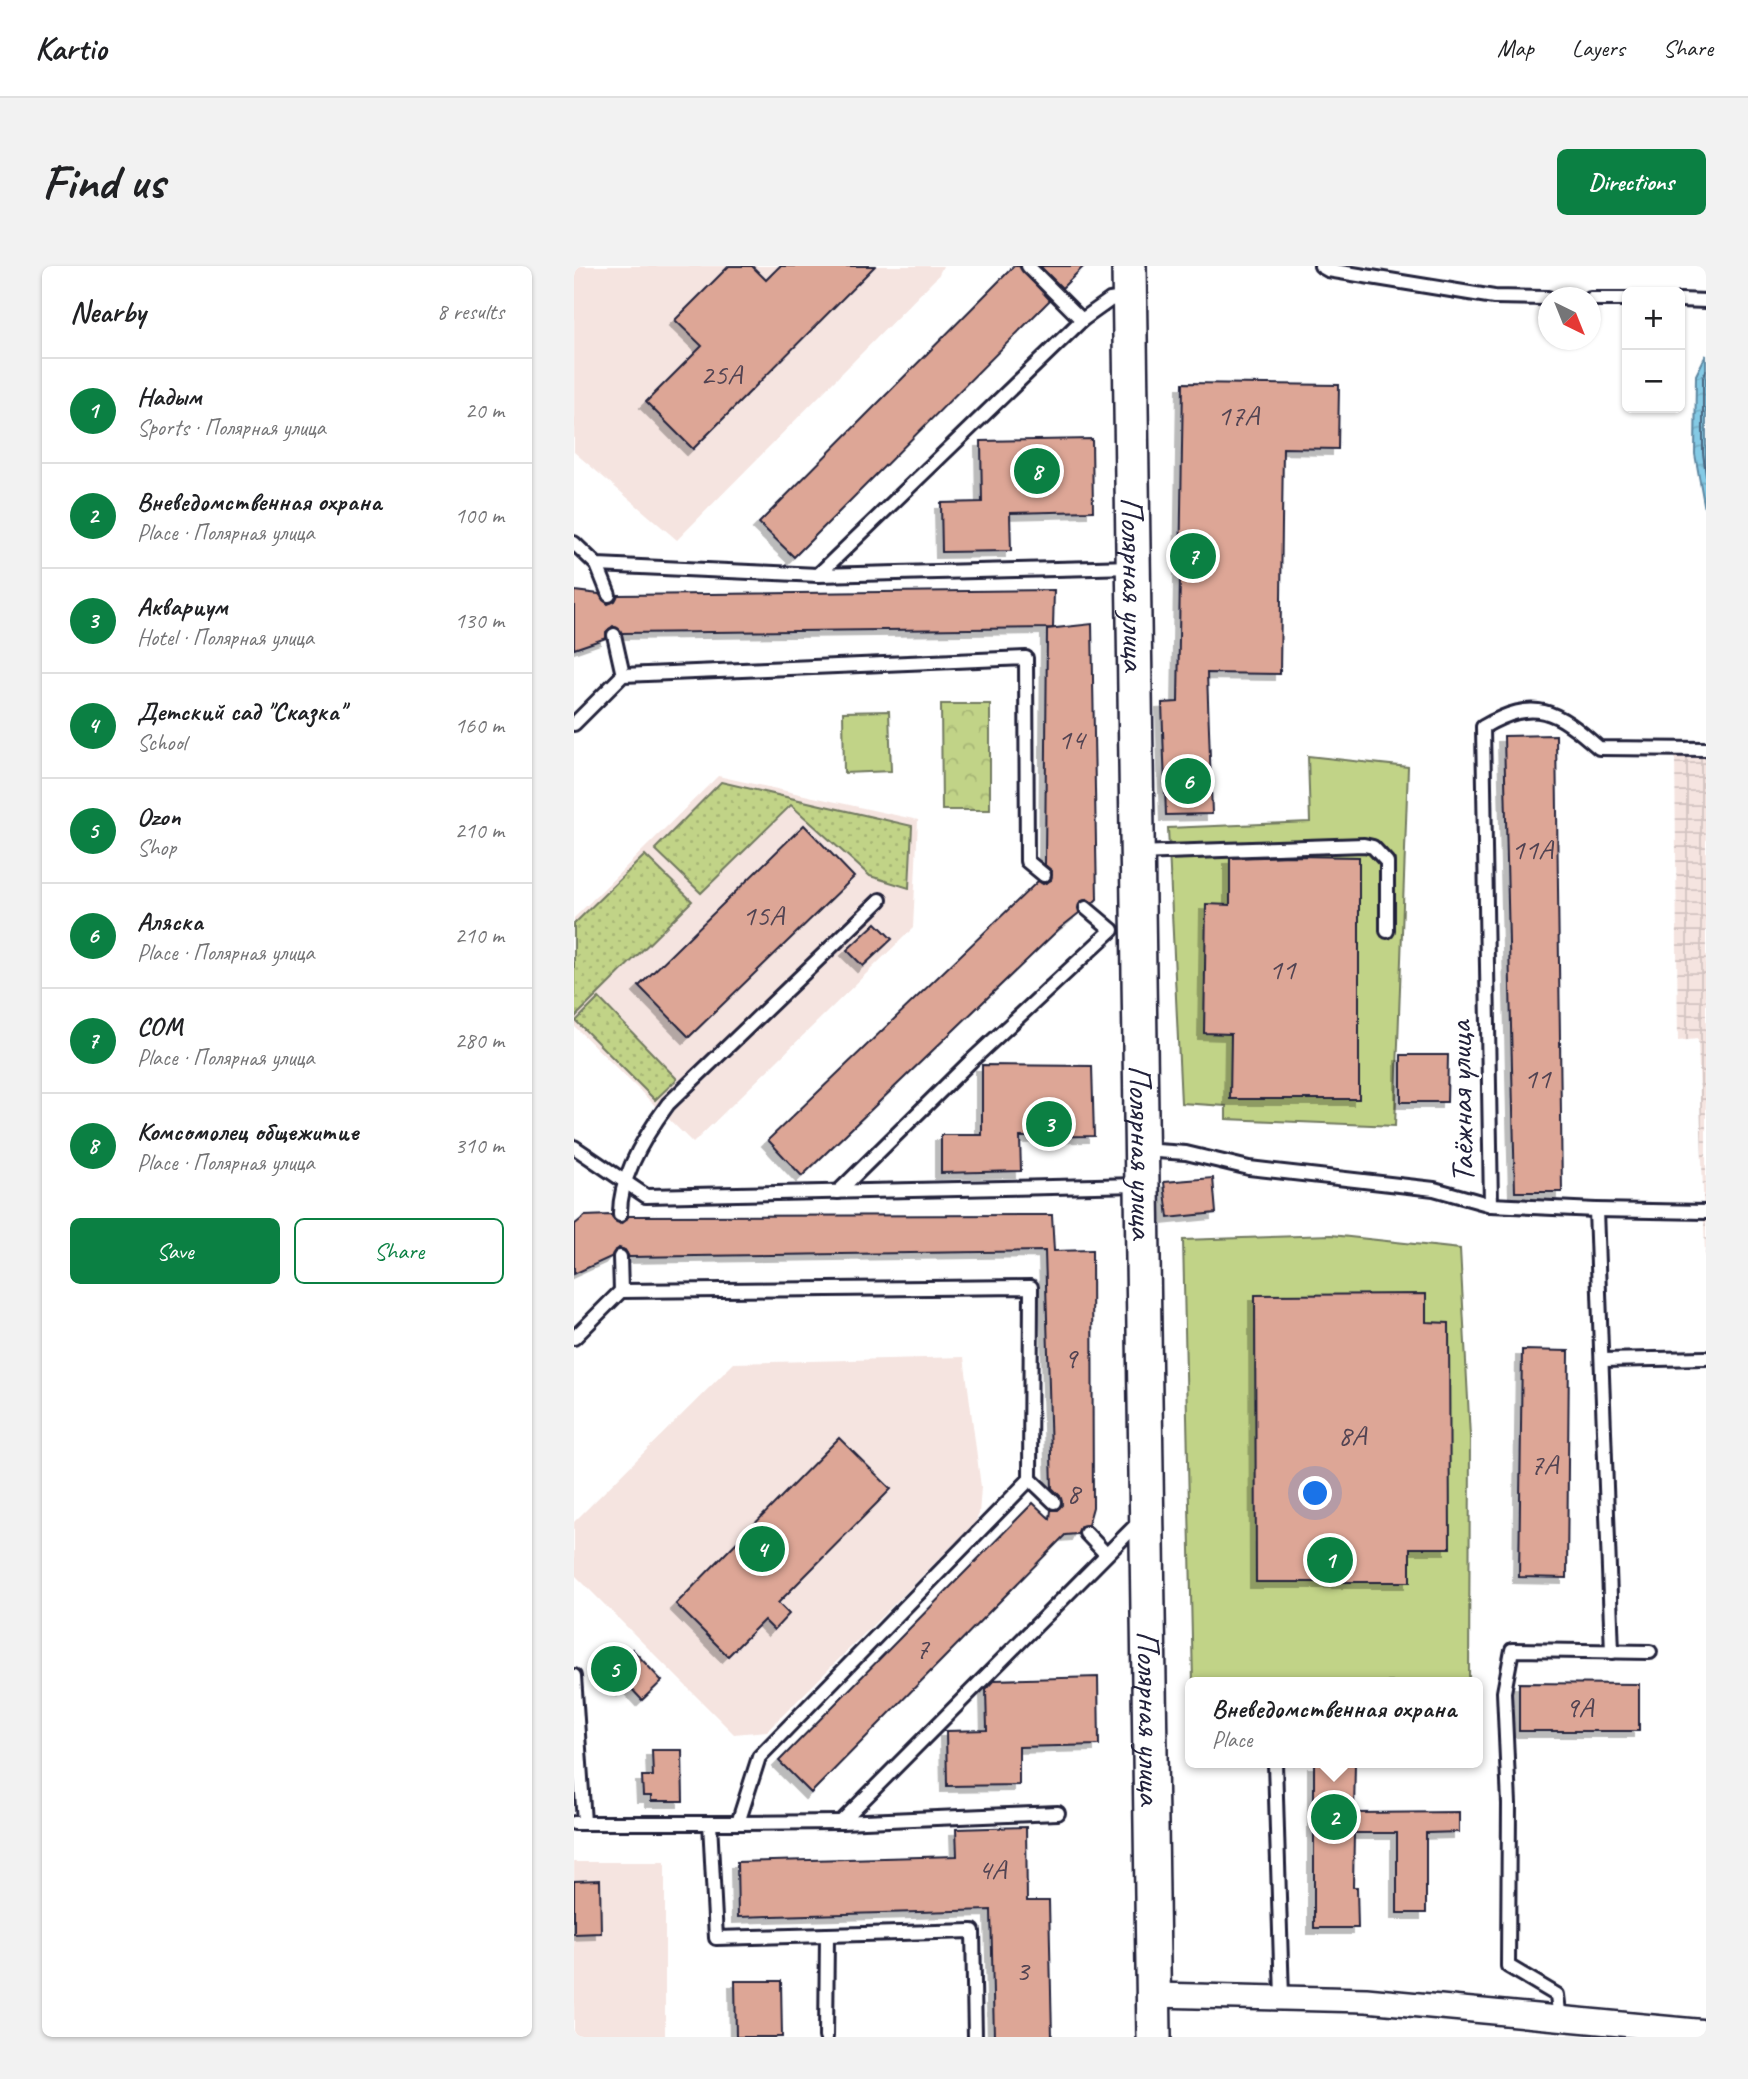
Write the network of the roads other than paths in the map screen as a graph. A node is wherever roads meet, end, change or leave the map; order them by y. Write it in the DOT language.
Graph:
graph roads {
  1 [pos="1028,266"];
  2 [pos="1321,266"];
  3 [pos="1129,282"];
  4 [pos="1538,298"];
  5 [pos="1601,299"];
  6 [pos="1622,299"];
  7 [pos="1685,300"];
  8 [pos="1706,301"];
  9 [pos="1082,320"];
  10 [pos="574,543"];
  11 [pos="597,565"];
  12 [pos="1133,567"];
  13 [pos="818,575"];
  14 [pos="609,595"];
  15 [pos="614,635"];
  16 [pos="622,675"];
  17 [pos="574,724"];
  18 [pos="1706,749"];
  19 [pos="1137,853"];
  20 [pos="1044,875"];
  21 [pos="880,900"];
  22 [pos="1086,908"];
  23 [pos="1125,928"];
  24 [pos="1387,931"];
  25 [pos="574,1147"];
  26 [pos="1142,1150"];
  27 [pos="626,1182"];
  28 [pos="1142,1185"];
  29 [pos="838,1192"];
  30 [pos="1490,1205"];
  31 [pos="1596,1210"];
  32 [pos="1706,1212"];
  33 [pos="620,1215"];
  34 [pos="620,1257"];
  35 [pos="621,1291"];
  36 [pos="574,1338"];
  37 [pos="1706,1358"];
  38 [pos="1602,1360"];
  39 [pos="1030,1479"];
  40 [pos="1054,1502"];
  41 [pos="1147,1513"];
  42 [pos="1086,1533"];
  43 [pos="1106,1554"];
  44 [pos="1612,1652"];
  45 [pos="1650,1652"];
  46 [pos="574,1676"];
  47 [pos="1275,1768"];
  48 [pos="1058,1813"];
  49 [pos="579,1822"];
  50 [pos="841,1822"];
  51 [pos="710,1823"];
  52 [pos="738,1823"];
  53 [pos="827,1935"];
  54 [pos="1154,1995"];
  55 [pos="1282,1998"];
  56 [pos="1560,2020"];
  57 [pos="1706,2032"];
  58 [pos="826,2037"];
  59 [pos="975,2037"];
  60 [pos="1154,2037"];
  1 -- 9 [label="lane"];
  2 -- 4 [label="lane"];
  3 -- 9 [label="lane"];
  3 -- 12 [label="street, Полярная улица"];
  5 -- 6 [label="lane"];
  7 -- 8 [label="lane"];
  9 -- 13 [label="lane"];
  10 -- 11 [label="lane"];
  11 -- 13 [label="lane"];
  11 -- 14 [label="lane"];
  12 -- 13 [label="lane"];
  12 -- 19 [label="street, Полярная улица"];
  15 -- 16 [label="lane"];
  16 -- 17 [label="lane"];
  16 -- 20 [label="lane"];
  18 -- 30 [label="lane, Таёжная улица"];
  19 -- 23 [label="street, Полярная улица"];
  19 -- 24 [label="lane"];
  21 -- 27 [label="lane"];
  22 -- 23 [label="lane"];
  23 -- 26 [label="street, Полярная улица"];
  23 -- 29 [label="lane"];
  25 -- 27 [label="lane"];
  26 -- 28 [label="street, Полярная улица"];
  26 -- 30 [label="lane, Таёжная улица"];
  27 -- 29 [label="lane"];
  27 -- 33 [label="lane"];
  28 -- 29 [label="lane"];
  28 -- 41 [label="street, Полярная улица"];
  30 -- 31 [label="lane"];
  31 -- 32 [label="lane"];
  31 -- 38 [label="lane"];
  34 -- 35 [label="lane"];
  35 -- 36 [label="lane"];
  35 -- 39 [label="lane"];
  37 -- 38 [label="lane"];
  38 -- 44 [label="lane"];
  39 -- 40 [label="lane"];
  39 -- 52 [label="lane"];
  41 -- 43 [label="lane"];
  41 -- 54 [label="street, Полярная улица"];
  42 -- 43 [label="lane"];
  43 -- 50 [label="lane"];
  44 -- 45 [label="lane"];
  44 -- 56 [label="lane"];
  46 -- 49 [label="lane"];
  47 -- 55 [label="lane"];
  48 -- 50 [label="lane"];
  49 -- 51 [label="lane"];
  50 -- 52 [label="lane"];
  51 -- 52 [label="lane"];
  51 -- 53 [label="lane"];
  53 -- 58 [label="lane"];
  53 -- 59 [label="lane"];
  54 -- 55 [label="street"];
  54 -- 60 [label="street, Полярная улица"];
  55 -- 56 [label="street"];
  56 -- 57 [label="street"];
}
